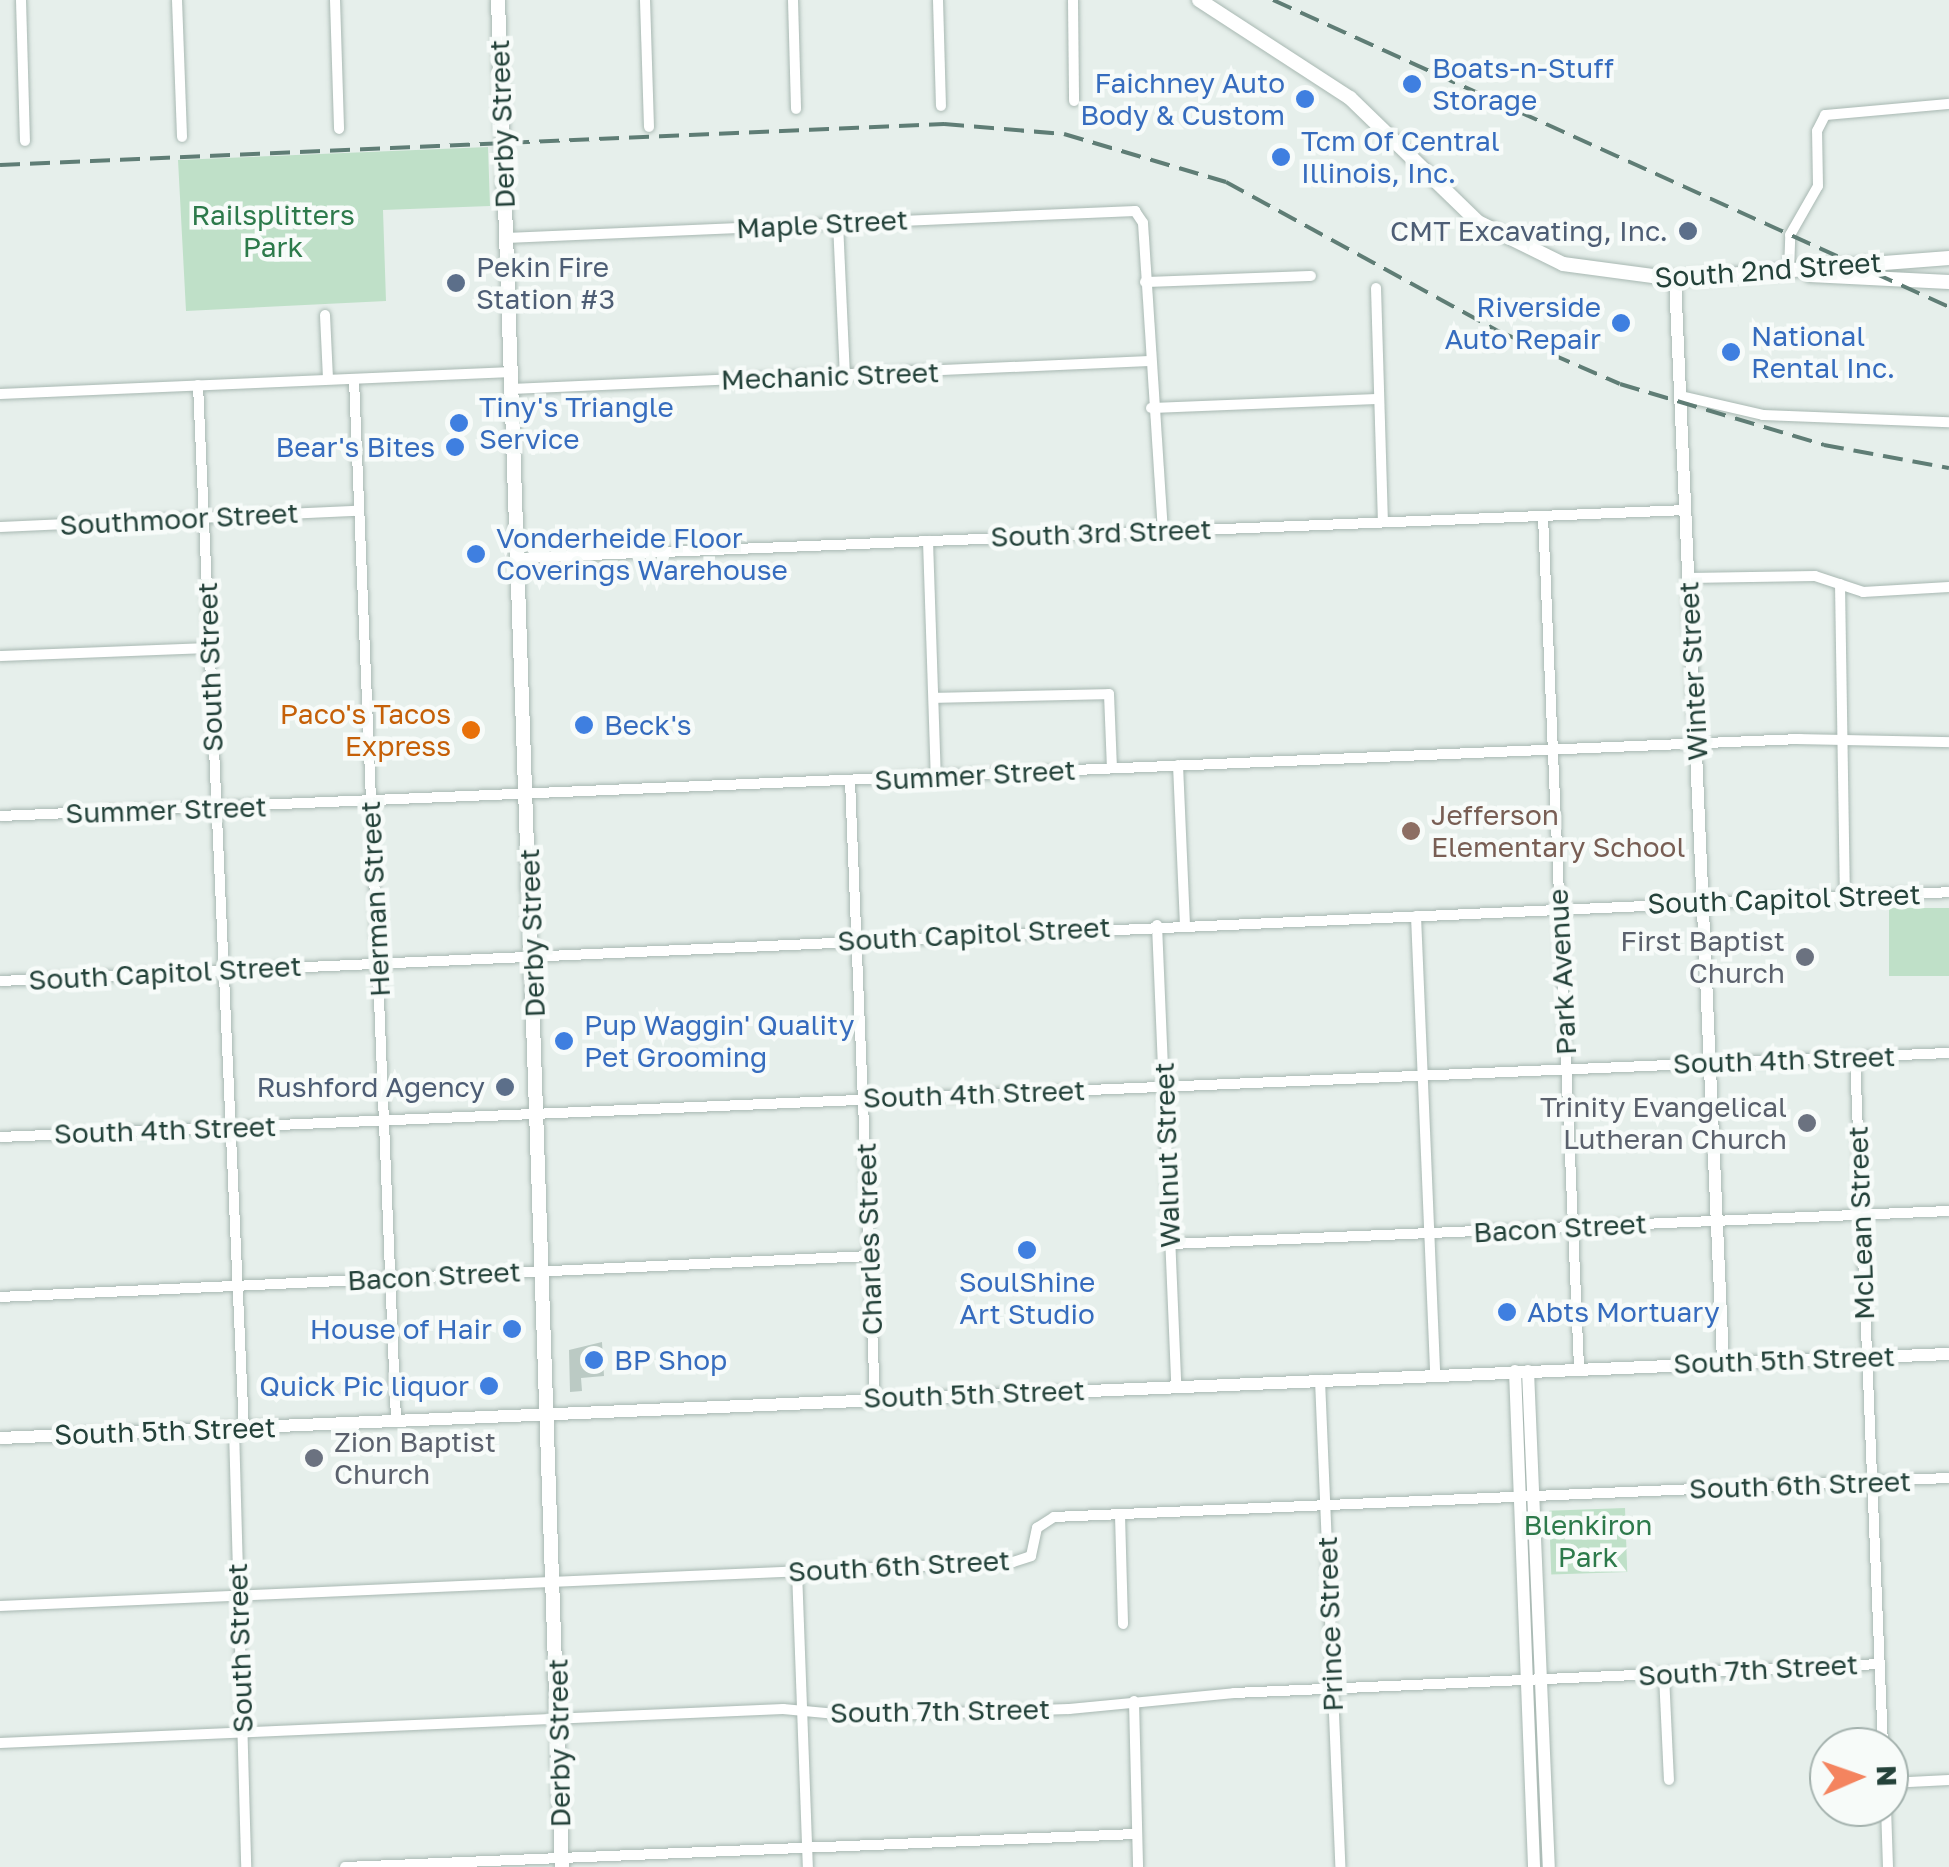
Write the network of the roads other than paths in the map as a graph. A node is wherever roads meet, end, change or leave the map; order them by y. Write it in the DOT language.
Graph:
graph roads {
  1 [pos="21,0"];
  2 [pos="177,0"];
  3 [pos="335,0"];
  4 [pos="498,0"];
  5 [pos="645,0"];
  6 [pos="793,0"];
  7 [pos="938,0"];
  8 [pos="1074,0"];
  9 [pos="1199,0"];
  10 [pos="1074,100"];
  11 [pos="1949,104"];
  12 [pos="942,106"];
  13 [pos="796,109"];
  14 [pos="649,127"];
  15 [pos="339,129"];
  16 [pos="182,136"];
  17 [pos="25,142"];
  18 [pos="838,224"];
  19 [pos="506,238"];
  20 [pos="1949,258"];
  21 [pos="1789,274"];
  22 [pos="1311,276"];
  23 [pos="1675,278"];
  24 [pos="1146,282"];
  25 [pos="1949,282"];
  26 [pos="1376,288"];
  27 [pos="325,314"];
  28 [pos="1148,362"];
  29 [pos="510,372"];
  30 [pos="845,376"];
  31 [pos="328,379"];
  32 [pos="354,379"];
  33 [pos="198,385"];
  34 [pos="511,389"];
  35 [pos="0,394"];
  36 [pos="1681,396"];
  37 [pos="1378,399"];
  38 [pos="1151,408"];
  39 [pos="1949,422"];
  40 [pos="1686,510"];
  41 [pos="358,511"];
  42 [pos="1543,516"];
  43 [pos="204,519"];
  44 [pos="1383,521"];
  45 [pos="0,527"];
  46 [pos="1163,530"];
  47 [pos="928,540"];
  48 [pos="516,558"];
  49 [pos="1688,578"];
  50 [pos="1840,584"];
  51 [pos="1949,587"];
  52 [pos="210,648"];
  53 [pos="0,656"];
  54 [pos="934,698"];
  55 [pos="1843,741"];
  56 [pos="1949,742"];
  57 [pos="1696,743"];
  58 [pos="1552,750"];
  59 [pos="1178,765"];
  60 [pos="1112,768"];
  61 [pos="936,777"];
  62 [pos="850,780"];
  63 [pos="526,794"];
  64 [pos="370,802"];
  65 [pos="215,808"];
  66 [pos="0,816"];
  67 [pos="1949,892"];
  68 [pos="1845,896"];
  69 [pos="1704,902"];
  70 [pos="1559,909"];
  71 [pos="1416,916"];
  72 [pos="1185,924"];
  73 [pos="1157,925"];
  74 [pos="857,940"];
  75 [pos="533,956"];
  76 [pos="378,962"];
  77 [pos="226,970"];
  78 [pos="0,980"];
  79 [pos="1949,1053"];
  80 [pos="1854,1058"];
  81 [pos="1712,1064"];
  82 [pos="1566,1068"];
  83 [pos="1423,1074"];
  84 [pos="1164,1086"];
  85 [pos="863,1098"];
  86 [pos="538,1112"];
  87 [pos="385,1121"];
  88 [pos="232,1127"];
  89 [pos="0,1137"];
  90 [pos="1949,1212"];
  91 [pos="1861,1215"];
  92 [pos="1717,1221"];
  93 [pos="1574,1227"];
  94 [pos="1429,1234"];
  95 [pos="1171,1244"];
  96 [pos="869,1256"];
  97 [pos="545,1270"];
  98 [pos="391,1278"];
  99 [pos="238,1286"];
  100 [pos="0,1297"];
  101 [pos="1949,1354"];
  102 [pos="1866,1357"];
  103 [pos="1723,1363"];
  104 [pos="1579,1369"];
  105 [pos="1522,1371"];
  106 [pos="1435,1375"];
  107 [pos="1320,1380"];
  108 [pos="1176,1386"];
  109 [pos="875,1398"];
  110 [pos="550,1411"];
  111 [pos="396,1420"];
  112 [pos="239,1429"];
  113 [pos="0,1438"];
  114 [pos="1949,1478"];
  115 [pos="1872,1481"];
  116 [pos="1526,1497"];
  117 [pos="1325,1506"];
  118 [pos="1120,1515"];
  119 [pos="797,1570"];
  120 [pos="556,1582"];
  121 [pos="239,1594"];
  122 [pos="0,1606"];
  123 [pos="1123,1624"];
  124 [pos="1879,1664"];
  125 [pos="1664,1675"];
  126 [pos="1534,1681"];
  127 [pos="1332,1688"];
  128 [pos="1134,1701"];
  129 [pos="802,1710"];
  130 [pos="559,1719"];
  131 [pos="1882,1727"];
  132 [pos="242,1733"];
  133 [pos="0,1744"];
  134 [pos="1669,1780"];
  135 [pos="1949,1780"];
  136 [pos="1909,1781"];
  137 [pos="1887,1827"];
  138 [pos="1137,1834"];
  139 [pos="807,1846"];
  140 [pos="562,1862"];
  141 [pos="246,1867"];
  142 [pos="345,1867"];
  143 [pos="808,1867"];
  144 [pos="1138,1867"];
  145 [pos="1340,1867"];
  146 [pos="1534,1867"];
  147 [pos="1549,1867"];
  148 [pos="1888,1867"];
  1 -- 17 [label="street"];
  2 -- 16 [label="street"];
  3 -- 15 [label="street"];
  4 -- 19 [label="main road, Derby Street"];
  5 -- 14 [label="street"];
  6 -- 13 [label="street"];
  7 -- 12 [label="street"];
  8 -- 10 [label="street"];
  9 -- 23 [label="main road, South 2nd Street"];
  11 -- 21 [label="street"];
  18 -- 19 [label="street, Maple Street"];
  18 -- 24 [label="street, Maple Street"];
  18 -- 30 [label="street"];
  19 -- 29 [label="main road, Derby Street"];
  20 -- 21 [label="main road, South 2nd Street"];
  21 -- 23 [label="main road, South 2nd Street"];
  21 -- 25 [label="main road"];
  22 -- 24 [label="street"];
  23 -- 36 [label="street, Winter Street"];
  24 -- 28 [label="street"];
  26 -- 37 [label="street"];
  27 -- 31 [label="street"];
  28 -- 30 [label="street, Mechanic Street"];
  28 -- 38 [label="street"];
  29 -- 32 [label="street"];
  29 -- 34 [label="main road, Derby Street"];
  30 -- 34 [label="street, Mechanic Street"];
  31 -- 32 [label="street"];
  31 -- 33 [label="street"];
  32 -- 41 [label="street, Herman Street"];
  33 -- 35 [label="street"];
  33 -- 43 [label="street, South Street"];
  34 -- 48 [label="main road, Derby Street"];
  36 -- 39 [label="street"];
  36 -- 40 [label="street, Winter Street"];
  37 -- 38 [label="street"];
  37 -- 44 [label="street"];
  38 -- 46 [label="street"];
  40 -- 42 [label="street, South 3rd Street"];
  40 -- 49 [label="street, Winter Street"];
  41 -- 43 [label="street, Southmoor Street"];
  41 -- 64 [label="street, Herman Street"];
  42 -- 44 [label="street, South 3rd Street"];
  42 -- 58 [label="street, Park Avenue"];
  43 -- 45 [label="street, Southmoor Street"];
  43 -- 52 [label="street, South Street"];
  44 -- 46 [label="street, South 3rd Street"];
  46 -- 47 [label="street, South 3rd Street"];
  47 -- 48 [label="street, South 3rd Street"];
  47 -- 54 [label="street"];
  48 -- 63 [label="main road, Derby Street"];
  49 -- 50 [label="street"];
  49 -- 57 [label="street, Winter Street"];
  50 -- 51 [label="street"];
  50 -- 55 [label="street"];
  52 -- 53 [label="street"];
  52 -- 65 [label="street, South Street"];
  54 -- 60 [label="street"];
  54 -- 61 [label="street"];
  55 -- 56 [label="street, Summer Street"];
  55 -- 57 [label="street, Summer Street"];
  55 -- 68 [label="street"];
  57 -- 58 [label="street, Summer Street"];
  57 -- 69 [label="street, Winter Street"];
  58 -- 59 [label="street, Summer Street"];
  58 -- 70 [label="street, Park Avenue"];
  59 -- 60 [label="street, Summer Street"];
  59 -- 72 [label="street"];
  60 -- 61 [label="street, Summer Street"];
  61 -- 62 [label="street, Summer Street"];
  62 -- 63 [label="street, Summer Street"];
  62 -- 74 [label="street, Charles Street"];
  63 -- 64 [label="street, Summer Street"];
  63 -- 75 [label="main road, Derby Street"];
  64 -- 65 [label="street, Summer Street"];
  64 -- 76 [label="street, Herman Street"];
  65 -- 66 [label="street, Summer Street"];
  65 -- 77 [label="street, South Street"];
  67 -- 68 [label="street, South Capitol Street"];
  68 -- 69 [label="street, South Capitol Street"];
  69 -- 70 [label="street, South Capitol Street"];
  69 -- 81 [label="street, Winter Street"];
  70 -- 71 [label="street, South Capitol Street"];
  70 -- 82 [label="street, Park Avenue"];
  71 -- 72 [label="street, South Capitol Street"];
  71 -- 83 [label="street"];
  72 -- 73 [label="street, South Capitol Street"];
  73 -- 74 [label="street, South Capitol Street"];
  73 -- 84 [label="street, Walnut Street"];
  74 -- 75 [label="street, South Capitol Street"];
  74 -- 85 [label="street, Charles Street"];
  75 -- 76 [label="street, South Capitol Street"];
  75 -- 86 [label="main road, Derby Street"];
  76 -- 77 [label="street, South Capitol Street"];
  76 -- 87 [label="street, Herman Street"];
  77 -- 78 [label="street, South Capitol Street"];
  77 -- 88 [label="street, South Street"];
  79 -- 80 [label="street, South 4th Street"];
  80 -- 81 [label="street, South 4th Street"];
  80 -- 91 [label="street, McLean Street"];
  81 -- 82 [label="street, South 4th Street"];
  81 -- 92 [label="street, Winter Street"];
  82 -- 83 [label="street, South 4th Street"];
  82 -- 93 [label="street, Park Avenue"];
  83 -- 84 [label="street, South 4th Street"];
  83 -- 94 [label="street"];
  84 -- 85 [label="street, South 4th Street"];
  84 -- 95 [label="street, Walnut Street"];
  85 -- 86 [label="street, South 4th Street"];
  85 -- 96 [label="street, Charles Street"];
  86 -- 87 [label="street, South 4th Street"];
  86 -- 97 [label="main road, Derby Street"];
  87 -- 88 [label="street, South 4th Street"];
  87 -- 98 [label="street, Herman Street"];
  88 -- 89 [label="street, South 4th Street"];
  88 -- 99 [label="street, South Street"];
  90 -- 91 [label="street, Bacon Street"];
  91 -- 92 [label="street, Bacon Street"];
  91 -- 102 [label="street, McLean Street"];
  92 -- 93 [label="street, Bacon Street"];
  92 -- 103 [label="street, Winter Street"];
  93 -- 94 [label="street, Bacon Street"];
  93 -- 104 [label="street, Park Avenue"];
  94 -- 95 [label="street, Bacon Street"];
  94 -- 106 [label="street"];
  95 -- 108 [label="street, Walnut Street"];
  96 -- 97 [label="street, Bacon Street"];
  96 -- 109 [label="street, Charles Street"];
  97 -- 98 [label="street, Bacon Street"];
  97 -- 110 [label="main road, Derby Street"];
  98 -- 99 [label="street, Bacon Street"];
  98 -- 111 [label="street, Herman Street"];
  99 -- 100 [label="street, Bacon Street"];
  99 -- 112 [label="street, South Street"];
  101 -- 102 [label="street, South 5th Street"];
  102 -- 103 [label="street, South 5th Street"];
  102 -- 115 [label="street, McLean Street"];
  103 -- 104 [label="street, South 5th Street"];
  104 -- 105 [label="street, South 5th Street"];
  105 -- 106 [label="street, South 5th Street"];
  105 -- 116 [label="street"];
  106 -- 107 [label="street, South 5th Street"];
  107 -- 108 [label="street, South 5th Street"];
  107 -- 117 [label="street, Prince Street"];
  108 -- 109 [label="street, South 5th Street"];
  109 -- 110 [label="street, South 5th Street"];
  110 -- 111 [label="street, South 5th Street"];
  110 -- 120 [label="main road, Derby Street"];
  111 -- 112 [label="street, South 5th Street"];
  112 -- 113 [label="street, South 5th Street"];
  112 -- 121 [label="street, South Street"];
  114 -- 115 [label="street, South 6th Street"];
  115 -- 116 [label="street, South 6th Street"];
  115 -- 124 [label="street, McLean Street"];
  116 -- 117 [label="street, South 6th Street"];
  116 -- 126 [label="street"];
  117 -- 118 [label="street, South 6th Street"];
  117 -- 127 [label="street, Prince Street"];
  118 -- 119 [label="street, South 6th Street"];
  118 -- 123 [label="street"];
  119 -- 120 [label="street, South 6th Street"];
  119 -- 129 [label="street"];
  120 -- 121 [label="street, South 6th Street"];
  120 -- 130 [label="main road, Derby Street"];
  121 -- 122 [label="street, South 6th Street"];
  121 -- 132 [label="street, South Street"];
  124 -- 125 [label="street, South 7th Street"];
  124 -- 131 [label="street, McLean Street"];
  125 -- 126 [label="street, South 7th Street"];
  125 -- 134 [label="street"];
  126 -- 127 [label="street, South 7th Street"];
  126 -- 146 [label="street"];
  126 -- 147 [label="street"];
  127 -- 128 [label="street, South 7th Street"];
  127 -- 145 [label="street, Prince Street"];
  128 -- 129 [label="street, South 7th Street"];
  128 -- 138 [label="street"];
  129 -- 130 [label="street, South 7th Street"];
  129 -- 139 [label="street"];
  130 -- 132 [label="street, South 7th Street"];
  130 -- 140 [label="main road, Derby Street"];
  132 -- 133 [label="street, South 7th Street"];
  132 -- 141 [label="street, South Street"];
  135 -- 136 [label="street"];
  137 -- 148 [label="street"];
  138 -- 139 [label="street"];
  138 -- 144 [label="street"];
  139 -- 140 [label="street"];
  139 -- 143 [label="street"];
  140 -- 142 [label="street"];
}
